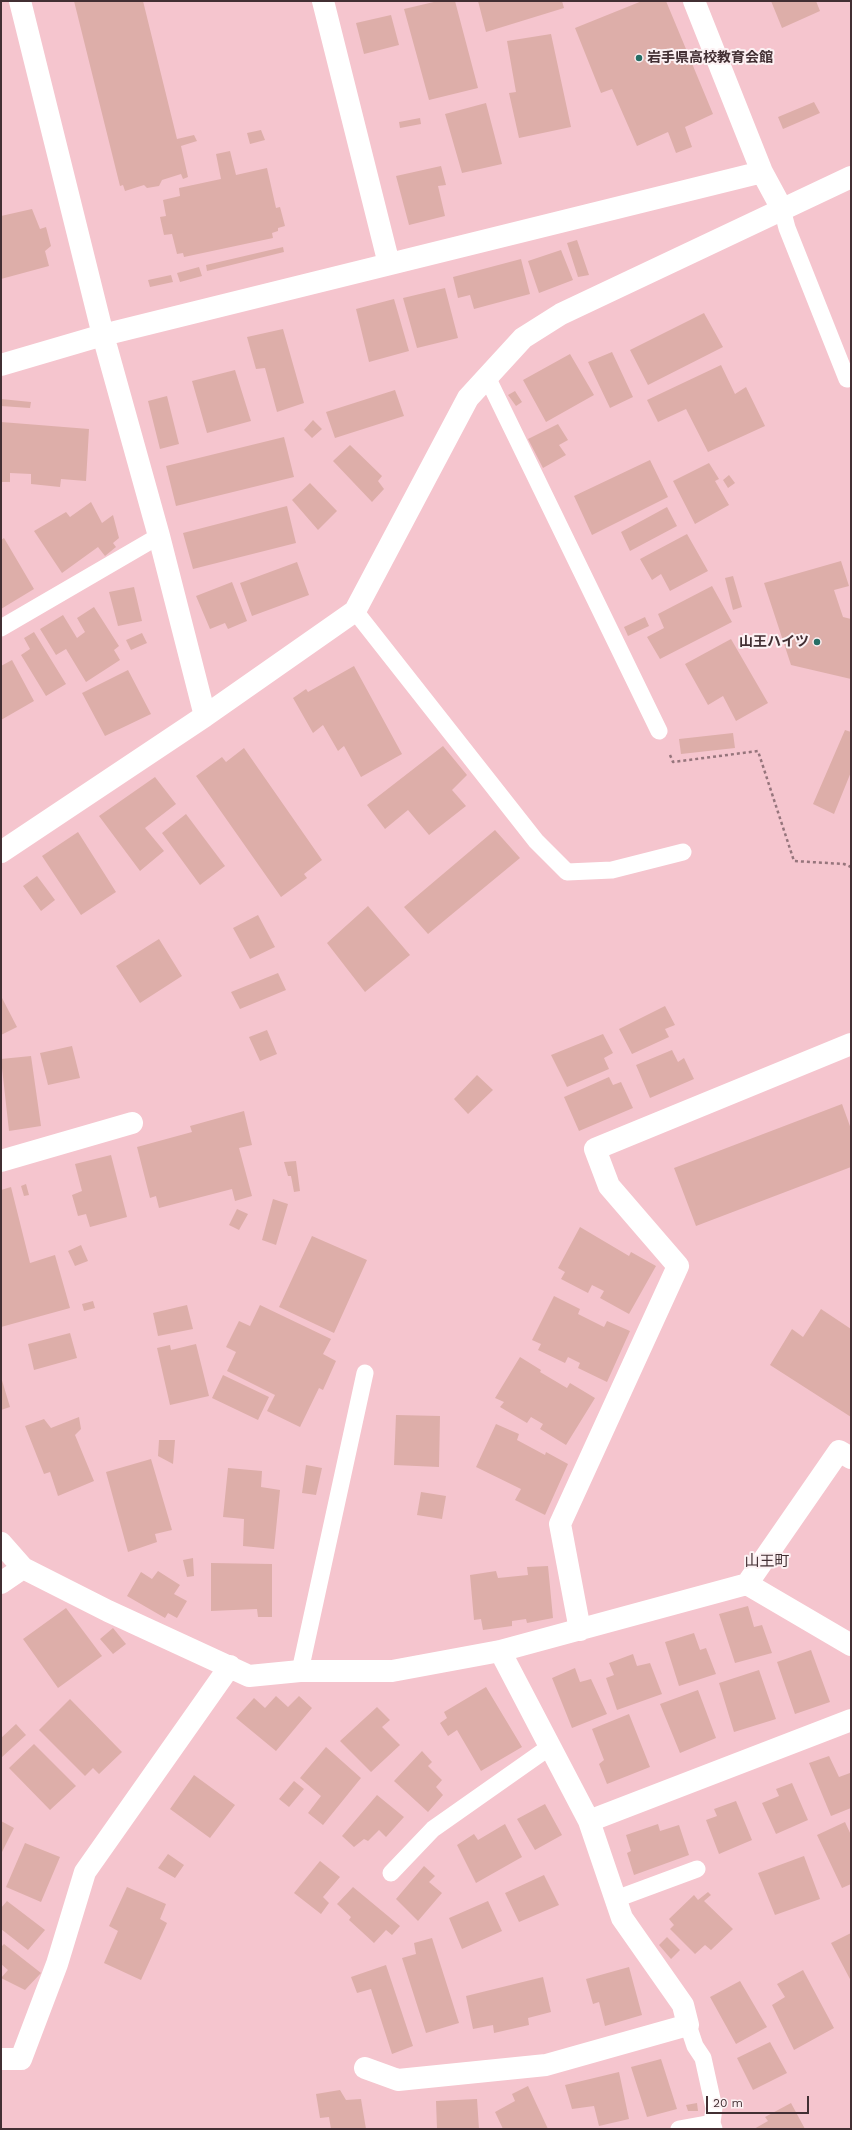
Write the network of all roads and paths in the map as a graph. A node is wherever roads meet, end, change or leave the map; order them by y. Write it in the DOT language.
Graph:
graph roads {
  1 [pos="20,1"];
  2 [pos="324,1"];
  3 [pos="694,1"];
  4 [pos="762,172"];
  5 [pos="851,177"];
  6 [pos="782,209"];
  7 [pos="389,264"];
  8 [pos="103,335"];
  9 [pos="1,365"];
  10 [pos="487,378"];
  11 [pos="847,379"];
  12 [pos="160,536"];
  13 [pos="355,611"];
  14 [pos="1,628"];
  15 [pos="205,716"];
  16 [pos="659,731"];
  17 [pos="1,852"];
  18 [pos="683,852"];
  19 [pos="851,867"];
  20 [pos="851,1044"];
  21 [pos="132,1123"];
  22 [pos="1,1161"];
  23 [pos="366,1373"];
  24 [pos="851,1458"];
  25 [pos="1,1543"];
  26 [pos="23,1568"];
  27 [pos="1,1583"];
  28 [pos="747,1584"];
  29 [pos="580,1630"];
  30 [pos="851,1645"];
  31 [pos="500,1651"];
  32 [pos="230,1666"];
  33 [pos="300,1671"];
  34 [pos="851,1720"];
  35 [pos="552,1746"];
  36 [pos="589,1821"];
  37 [pos="696,1869"];
  38 [pos="391,1873"];
  39 [pos="616,1899"];
  40 [pos="688,2025"];
  41 [pos="1,2059"];
  42 [pos="365,2068"];
  43 [pos="713,2126"];
  44 [pos="679,2129"];
  1 -- 8 [label="street"];
  2 -- 7 [label="street"];
  3 -- 4 [label="street"];
  4 -- 6 [label="street"];
  4 -- 7 [label="street"];
  5 -- 6 [label="street"];
  6 -- 10 [label="street"];
  6 -- 11 [label="lane"];
  7 -- 8 [label="street"];
  8 -- 9 [label="street"];
  8 -- 12 [label="street"];
  10 -- 13 [label="street"];
  10 -- 16 [label="lane"];
  12 -- 14 [label="lane"];
  12 -- 15 [label="street"];
  13 -- 15 [label="street"];
  13 -- 18 [label="lane"];
  15 -- 17 [label="street"];
  16 -- 19 [label="path"];
  20 -- 29 [label="street"];
  21 -- 22 [label="street"];
  23 -- 33 [label="lane"];
  24 -- 28 [label="street"];
  25 -- 26 [label="street"];
  26 -- 27 [label="street"];
  26 -- 32 [label="street"];
  28 -- 29 [label="street"];
  28 -- 30 [label="street"];
  29 -- 31 [label="street"];
  31 -- 33 [label="street"];
  31 -- 35 [label="street"];
  32 -- 33 [label="street"];
  32 -- 41 [label="street"];
  34 -- 36 [label="street"];
  35 -- 36 [label="street"];
  35 -- 38 [label="lane"];
  36 -- 39 [label="street"];
  37 -- 39 [label="lane"];
  39 -- 40 [label="street"];
  40 -- 42 [label="street"];
  40 -- 43 [label="lane"];
  43 -- 44 [label="lane"];
}
